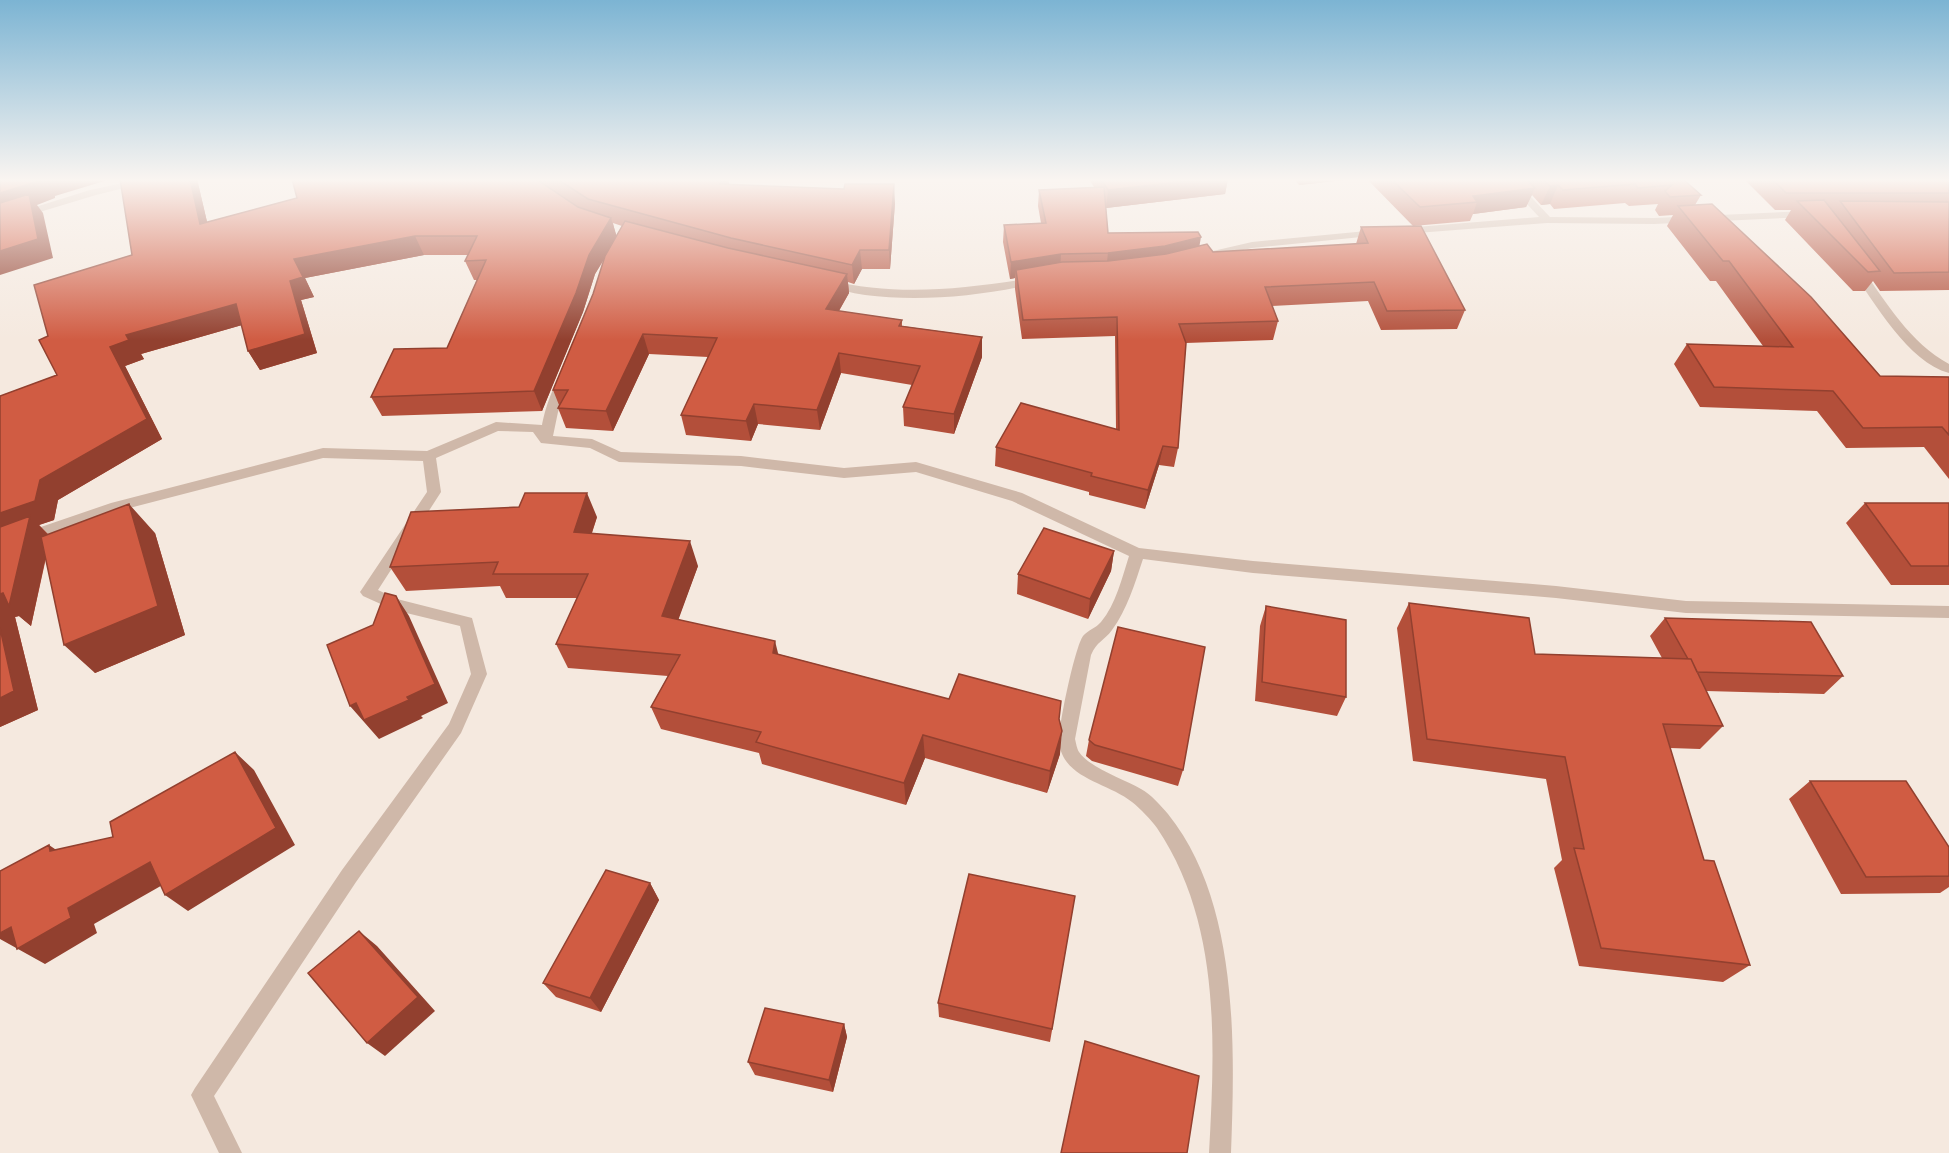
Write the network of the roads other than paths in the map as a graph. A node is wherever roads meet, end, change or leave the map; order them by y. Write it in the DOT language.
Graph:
graph roads {
  1 [pos="1396,233"];
  2 [pos="1198,258"];
  3 [pos="1850,260"];
  4 [pos="1049,278"];
  5 [pos="811,280"];
  6 [pos="569,368"];
  7 [pos="1949,369"];
  8 [pos="546,440"];
  9 [pos="429,456"];
  10 [pos="0,547"];
  11 [pos="1137,553"];
  12 [pos="1949,612"];
  13 [pos="231,1153"];
  14 [pos="1220,1153"];
  1 -- 2 [label="street"];
  3 -- 7 [label="street"];
  4 -- 5 [label="street"];
  6 -- 8 [label="street"];
  8 -- 9 [label="street"];
  8 -- 11 [label="street"];
  9 -- 10 [label="street"];
  9 -- 13 [label="street"];
  11 -- 12 [label="street"];
  11 -- 14 [label="street"];
}
